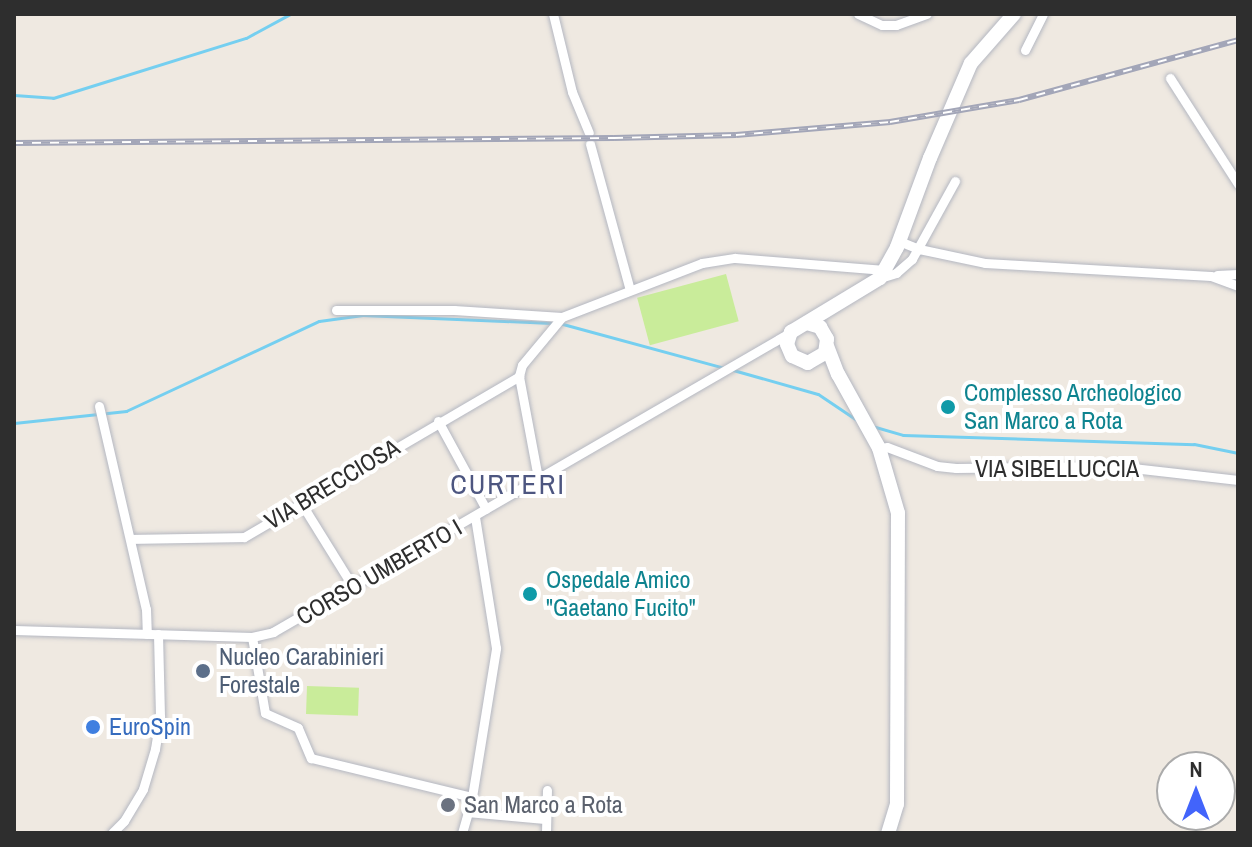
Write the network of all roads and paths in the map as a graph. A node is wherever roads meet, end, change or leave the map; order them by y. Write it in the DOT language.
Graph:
graph roads {
  1 [pos="553,14"];
  2 [pos="858,14"];
  3 [pos="927,14"];
  4 [pos="1014,14"];
  5 [pos="1043,14"];
  6 [pos="1025,50"];
  7 [pos="1170,78"];
  8 [pos="589,133"];
  9 [pos="590,144"];
  10 [pos="955,181"];
  11 [pos="1238,184"];
  12 [pos="899,241"];
  13 [pos="919,249"];
  14 [pos="882,274"];
  15 [pos="1238,274"];
  16 [pos="1211,276"];
  17 [pos="1238,286"];
  18 [pos="630,290"];
  19 [pos="832,308"];
  20 [pos="336,310"];
  21 [pos="560,319"];
  22 [pos="807,323"];
  23 [pos="791,332"];
  24 [pos="826,339"];
  25 [pos="769,345"];
  26 [pos="788,350"];
  27 [pos="815,362"];
  28 [pos="838,374"];
  29 [pos="519,376"];
  30 [pos="99,406"];
  31 [pos="438,421"];
  32 [pos="880,449"];
  33 [pos="538,478"];
  34 [pos="1238,480"];
  35 [pos="301,503"];
  36 [pos="486,509"];
  37 [pos="475,517"];
  38 [pos="131,539"];
  39 [pos="353,587"];
  40 [pos="14,630"];
  41 [pos="153,634"];
  42 [pos="252,637"];
  43 [pos="547,790"];
  44 [pos="472,797"];
  45 [pos="467,812"];
  46 [pos="545,819"];
  47 [pos="112,833"];
  48 [pos="462,833"];
  49 [pos="546,833"];
  50 [pos="888,833"];
  1 -- 8 [label="street"];
  2 -- 3 [label="street"];
  4 -- 12 [label="main road"];
  5 -- 6 [label="street"];
  7 -- 11 [label="street"];
  9 -- 18 [label="street"];
  10 -- 13 [label="street"];
  12 -- 13 [label="street"];
  12 -- 14 [label="main road"];
  13 -- 14 [label="street"];
  13 -- 16 [label="street"];
  14 -- 18 [label="street"];
  14 -- 19 [label="main road"];
  15 -- 16 [label="street"];
  16 -- 17 [label="street"];
  18 -- 21 [label="street"];
  19 -- 22 [label="main road"];
  19 -- 24 [label="main road"];
  20 -- 21 [label="street"];
  21 -- 29 [label="street"];
  22 -- 23 [label="main road"];
  22 -- 24 [label="main road"];
  23 -- 25 [label="street, CORSO UMBERTO I"];
  23 -- 26 [label="main road"];
  24 -- 27 [label="main road"];
  24 -- 28 [label="main road"];
  25 -- 26 [label="street"];
  25 -- 33 [label="street, CORSO UMBERTO I"];
  26 -- 27 [label="main road"];
  27 -- 28 [label="main road"];
  28 -- 32 [label="main road"];
  29 -- 31 [label="street, VIA BRECCIOSA"];
  29 -- 33 [label="street"];
  30 -- 38 [label="street"];
  31 -- 35 [label="street, VIA BRECCIOSA"];
  31 -- 36 [label="street"];
  32 -- 34 [label="street, VIA SIBELLUCCIA"];
  32 -- 50 [label="main road"];
  33 -- 36 [label="street, CORSO UMBERTO I"];
  35 -- 38 [label="street, VIA BRECCIOSA"];
  35 -- 39 [label="street"];
  36 -- 37 [label="street, CORSO UMBERTO I"];
  37 -- 39 [label="street, CORSO UMBERTO I"];
  37 -- 44 [label="street"];
  38 -- 41 [label="street"];
  39 -- 42 [label="street, CORSO UMBERTO I"];
  40 -- 41 [label="street, CORSO UMBERTO I"];
  41 -- 42 [label="street, CORSO UMBERTO I"];
  41 -- 47 [label="street"];
  42 -- 44 [label="street"];
  43 -- 46 [label="street"];
  44 -- 45 [label="street"];
  45 -- 46 [label="street"];
  45 -- 48 [label="street"];
  46 -- 49 [label="street"];
}
